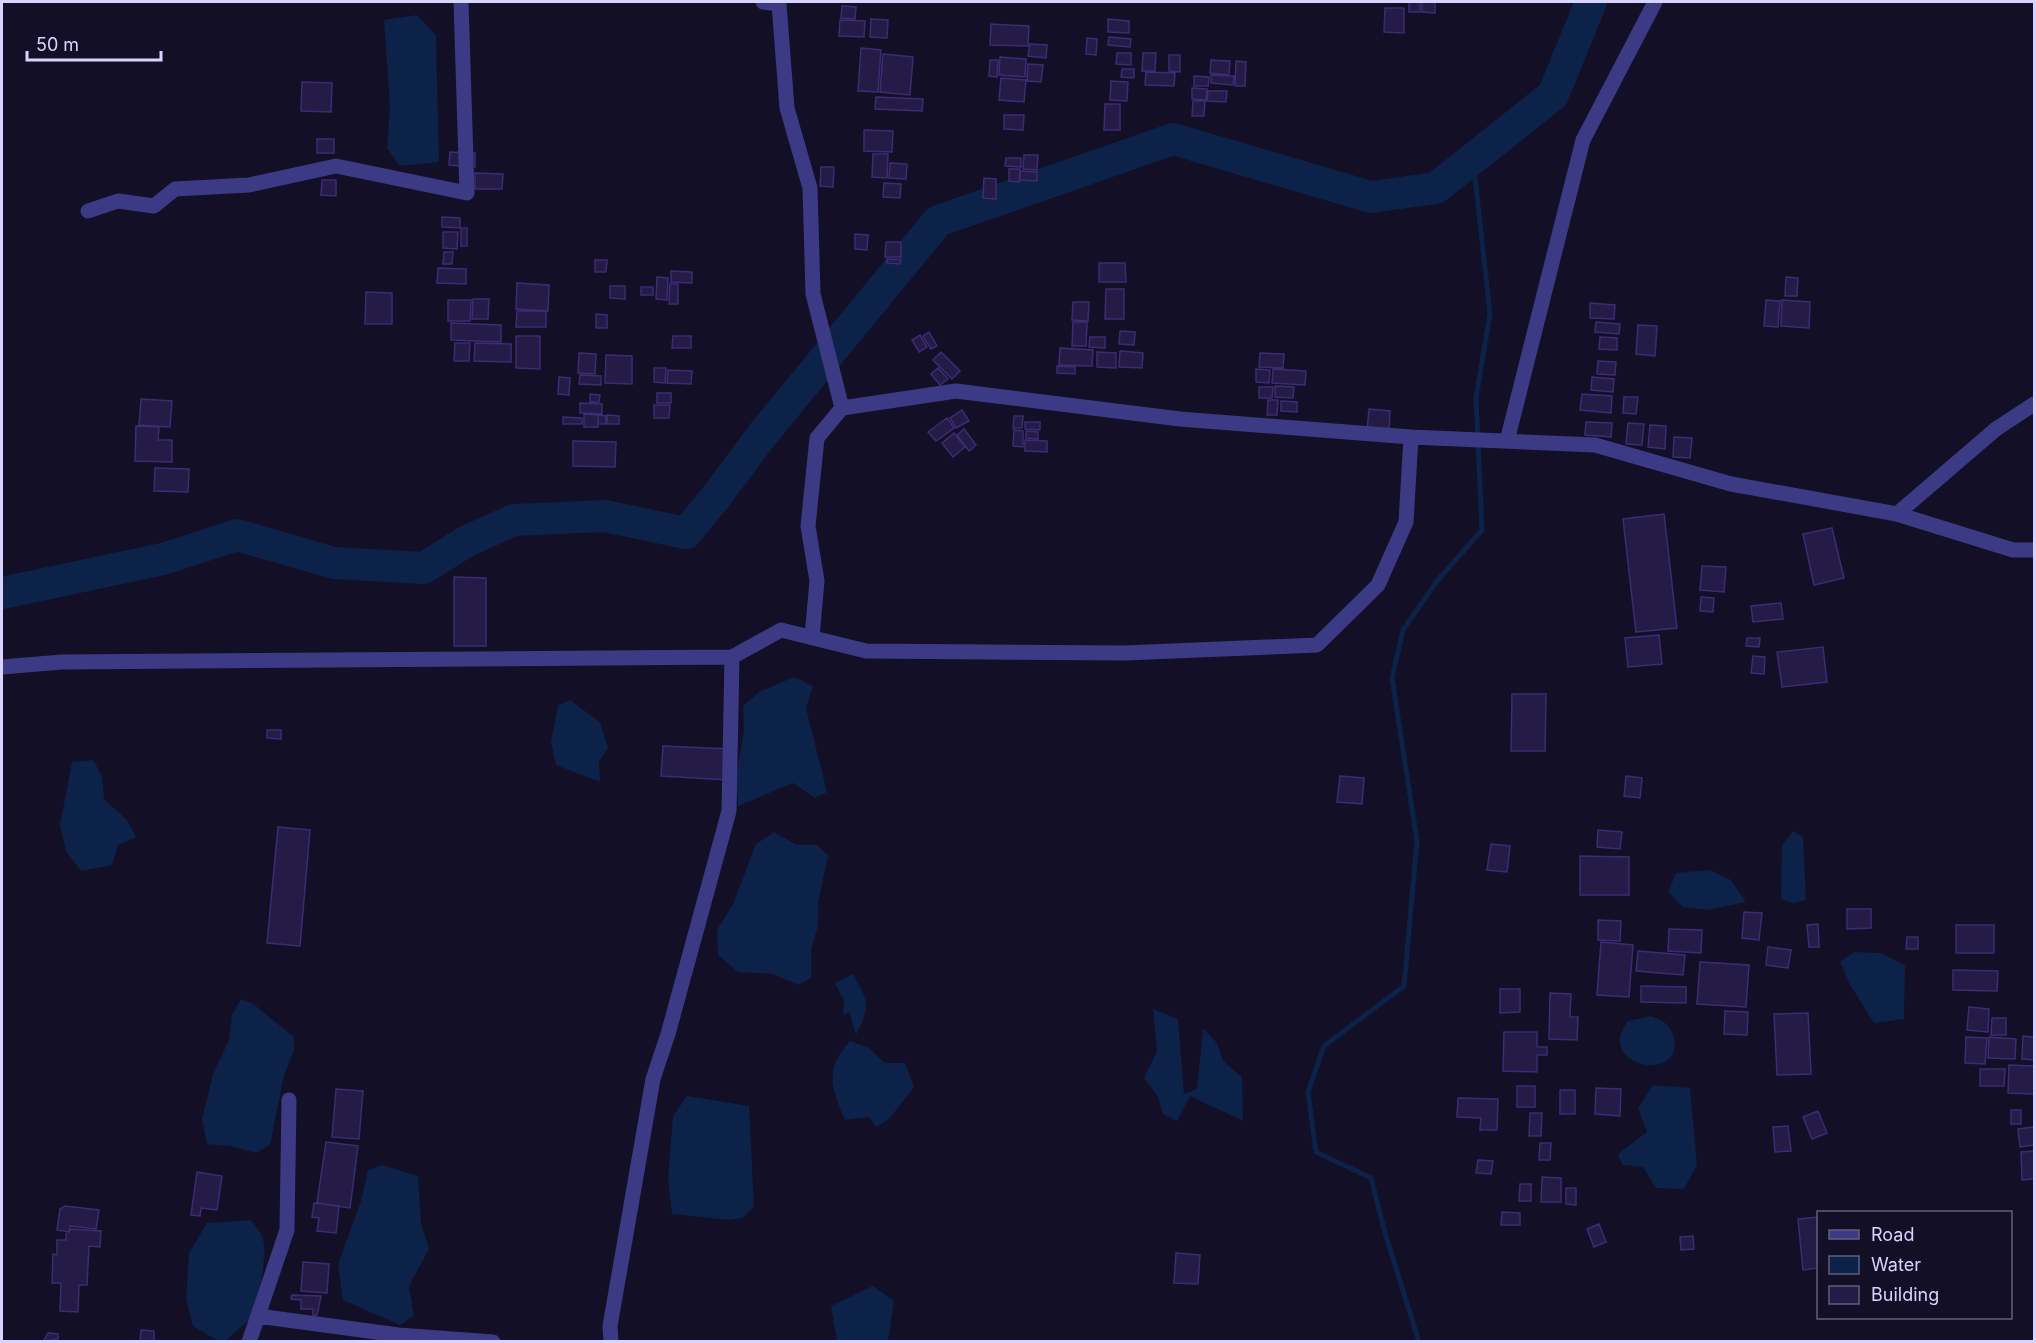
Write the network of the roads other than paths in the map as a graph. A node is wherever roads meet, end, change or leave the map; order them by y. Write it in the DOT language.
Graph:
graph roads {
  1 [pos="461,2"];
  2 [pos="763,2"];
  3 [pos="1655,2"];
  4 [pos="88,211"];
  5 [pos="2034,404"];
  6 [pos="842,408"];
  7 [pos="1411,437"];
  8 [pos="1507,441"];
  9 [pos="1897,514"];
  10 [pos="2034,550"];
  11 [pos="812,637"];
  12 [pos="732,657"];
  13 [pos="2,667"];
  14 [pos="289,1101"];
  15 [pos="258,1316"];
  16 [pos="249,1341"];
  17 [pos="493,1341"];
  18 [pos="611,1341"];
  1 -- 4 [label="street"];
  2 -- 6 [label="street"];
  3 -- 8 [label="street"];
  5 -- 9 [label="street"];
  6 -- 7 [label="street"];
  6 -- 11 [label="street"];
  7 -- 8 [label="street"];
  7 -- 11 [label="street"];
  8 -- 9 [label="street"];
  9 -- 10 [label="street"];
  11 -- 12 [label="street"];
  12 -- 13 [label="street"];
  12 -- 18 [label="street"];
  14 -- 15 [label="street"];
  15 -- 16 [label="street"];
  15 -- 17 [label="street"];
}
